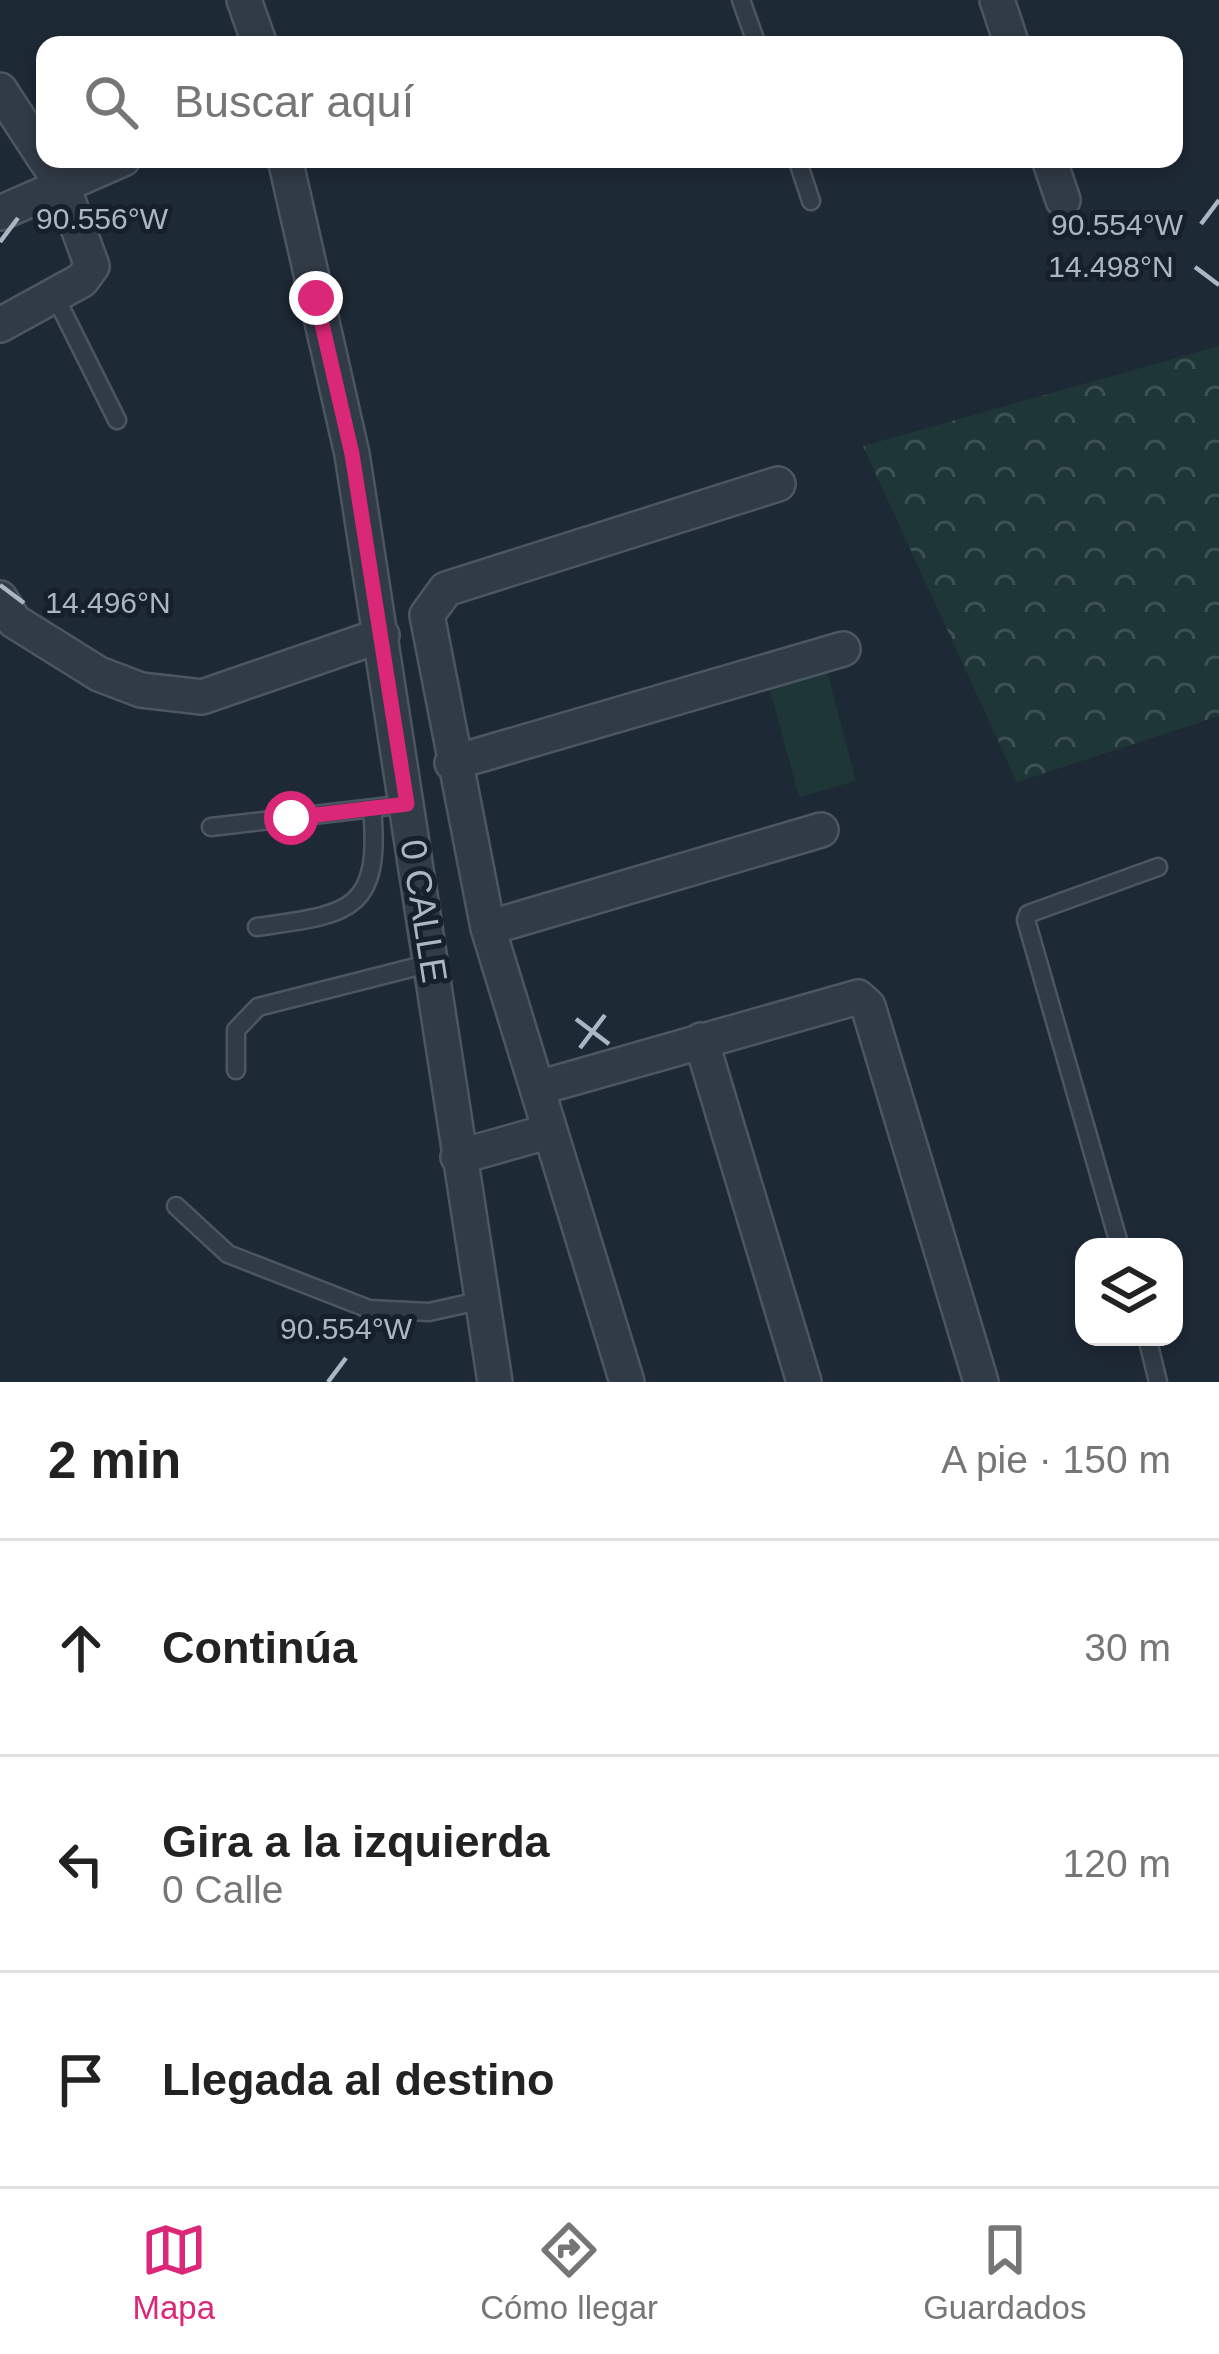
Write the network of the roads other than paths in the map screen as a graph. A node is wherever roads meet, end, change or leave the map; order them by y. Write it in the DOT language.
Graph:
graph roads {
  1 [pos="244,0"];
  2 [pos="741,0"];
  3 [pos="997,0"];
  4 [pos="257,36"];
  5 [pos="755,36"];
  6 [pos="1009,36"];
  7 [pos="0,90"];
  8 [pos="36,144"];
  9 [pos="50,168"];
  10 [pos="51,168"];
  11 [pos="287,168"];
  12 [pos="800,168"];
  13 [pos="1052,168"];
  14 [pos="1063,200"];
  15 [pos="812,201"];
  16 [pos="0,213"];
  17 [pos="55,296"];
  18 [pos="0,325"];
  19 [pos="117,420"];
  20 [pos="778,484"];
  21 [pos="0,598"];
  22 [pos="382,635"];
  23 [pos="843,649"];
  24 [pos="452,763"];
  25 [pos="407,804"];
  26 [pos="372,808"];
  27 [pos="211,827"];
  28 [pos="821,830"];
  29 [pos="1158,867"];
  30 [pos="257,927"];
  31 [pos="488,928"];
  32 [pos="432,962"];
  33 [pos="701,1040"];
  34 [pos="236,1070"];
  35 [pos="538,1088"];
  36 [pos="547,1132"];
  37 [pos="458,1156"];
  38 [pos="176,1206"];
  39 [pos="1117,1238"];
  40 [pos="483,1300"];
  41 [pos="1150,1346"];
  42 [pos="495,1382"];
  43 [pos="627,1382"];
  44 [pos="804,1382"];
  45 [pos="981,1382"];
  46 [pos="1158,1382"];
  1 -- 4 [label="street"];
  2 -- 5 [label="lane"];
  3 -- 6 [label="street"];
  7 -- 8 [label="street"];
  9 -- 16 [label="street"];
  10 -- 17 [label="street"];
  11 -- 22 [label="street, 0 CALLE"];
  12 -- 15 [label="lane"];
  13 -- 14 [label="street"];
  17 -- 18 [label="street"];
  17 -- 19 [label="lane"];
  20 -- 24 [label="street"];
  21 -- 22 [label="street"];
  22 -- 25 [label="street, 0 CALLE"];
  23 -- 24 [label="street"];
  24 -- 31 [label="street"];
  25 -- 26 [label="lane"];
  25 -- 32 [label="street, 0 CALLE"];
  26 -- 27 [label="lane"];
  26 -- 30 [label="lane"];
  28 -- 31 [label="street"];
  29 -- 39 [label="lane"];
  31 -- 35 [label="street"];
  32 -- 34 [label="lane"];
  32 -- 37 [label="street, 0 CALLE"];
  33 -- 35 [label="street"];
  33 -- 44 [label="street"];
  33 -- 45 [label="street"];
  35 -- 36 [label="street"];
  36 -- 37 [label="street"];
  36 -- 43 [label="street"];
  37 -- 40 [label="street, 0 CALLE"];
  38 -- 40 [label="lane"];
  40 -- 42 [label="street, 0 CALLE"];
  41 -- 46 [label="lane"];
}
